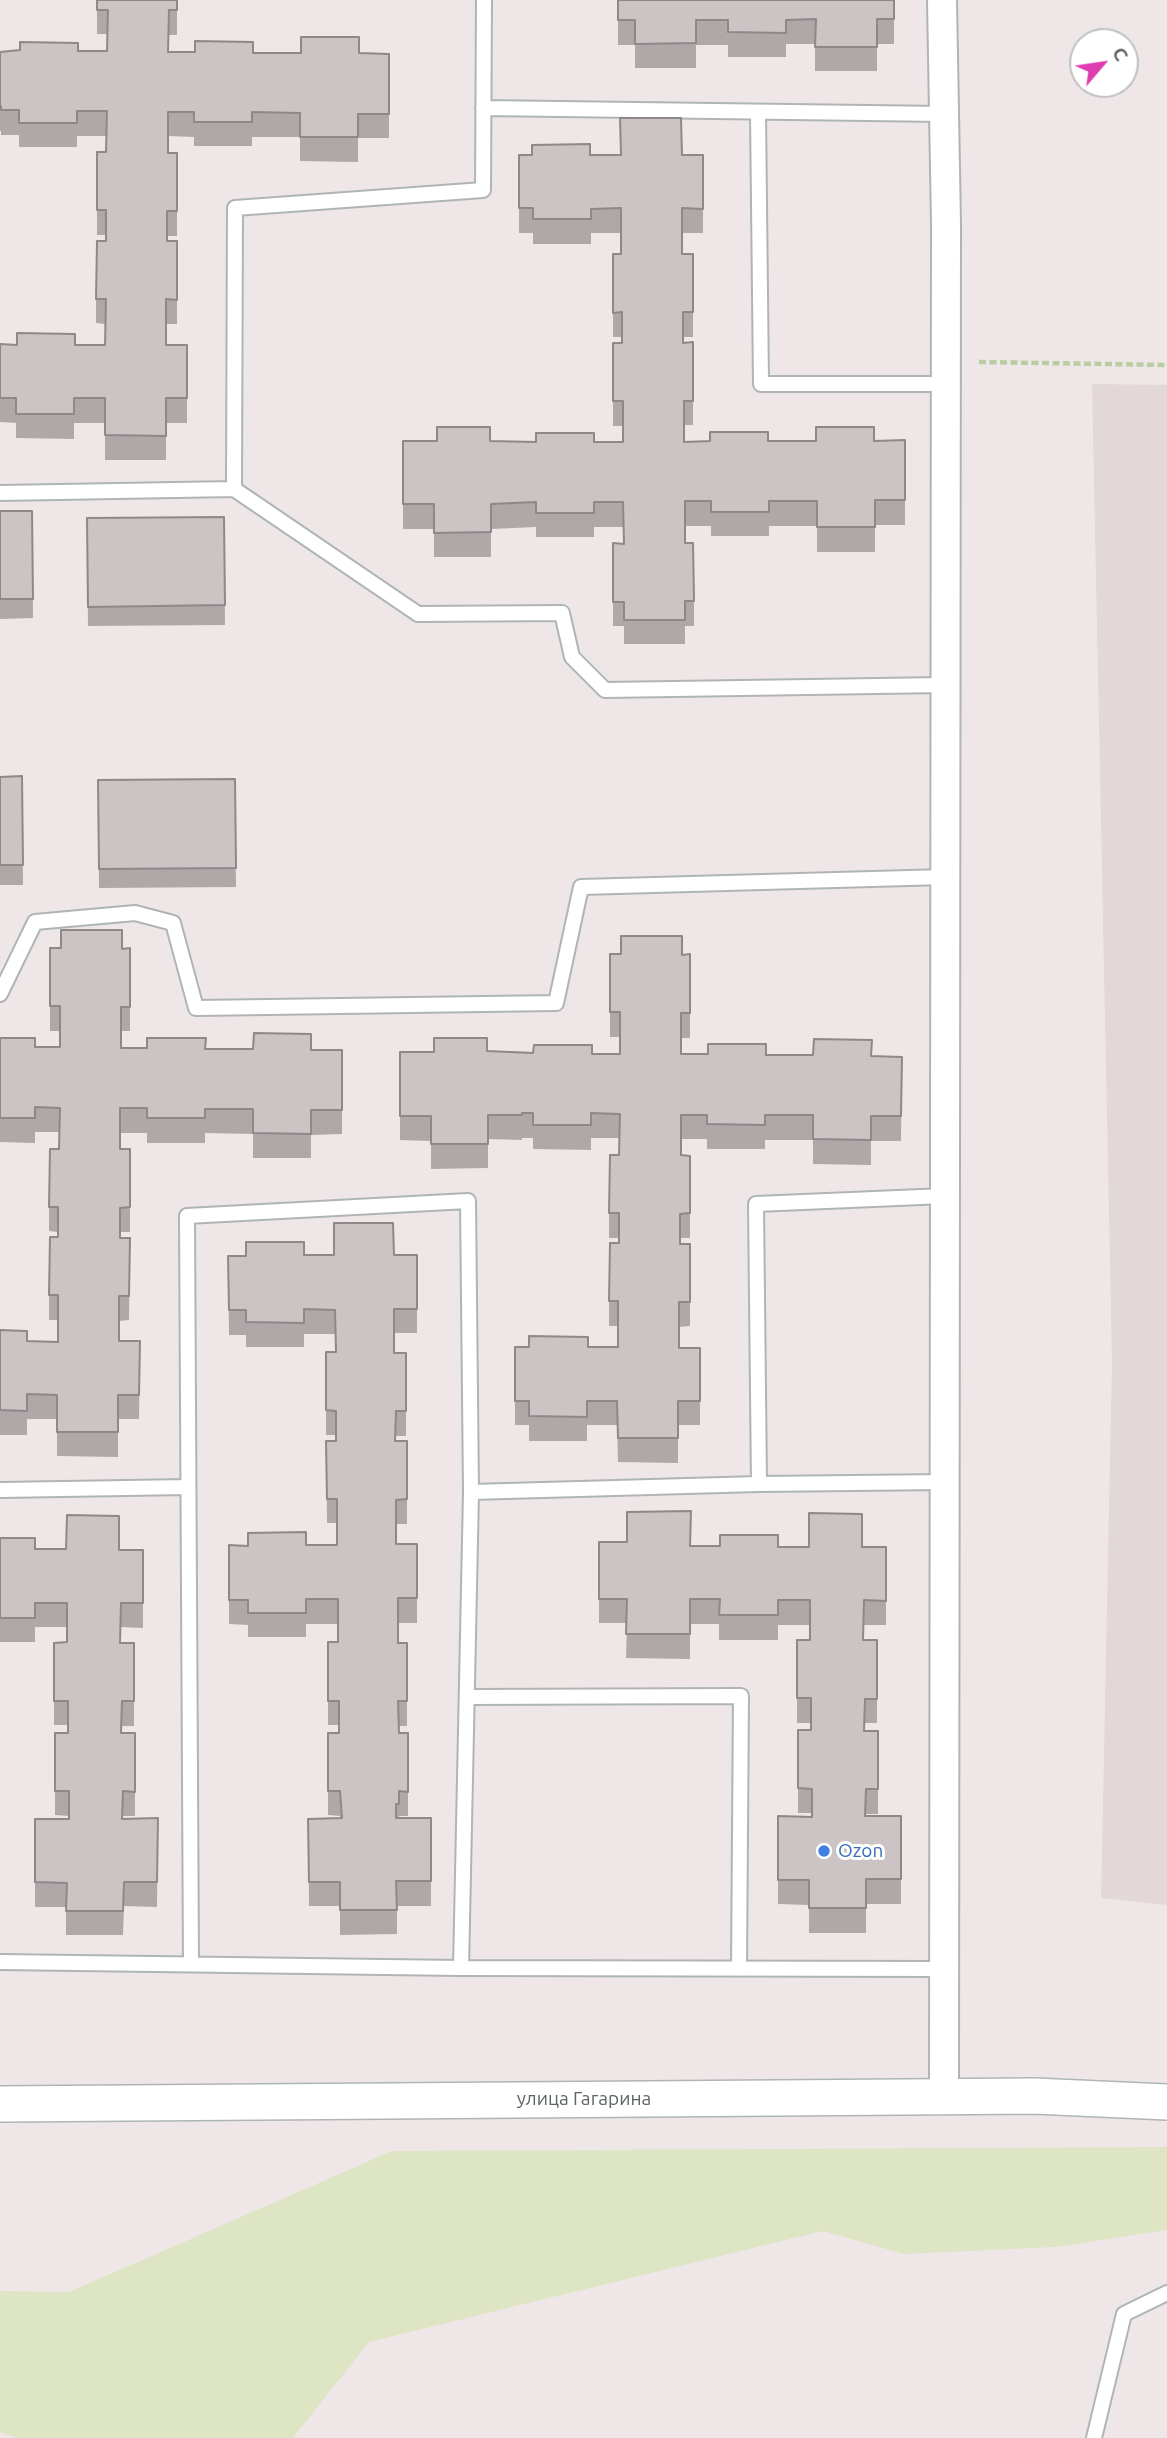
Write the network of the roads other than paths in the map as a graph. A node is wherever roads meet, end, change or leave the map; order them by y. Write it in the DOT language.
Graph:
graph roads {
  1 [pos="484,0"];
  2 [pos="943,0"];
  3 [pos="484,108"];
  4 [pos="758,112"];
  5 [pos="944,114"];
  6 [pos="946,373"];
  7 [pos="234,489"];
  8 [pos="0,493"];
  9 [pos="945,684"];
  10 [pos="945,877"];
  11 [pos="0,994"];
  12 [pos="945,1196"];
  13 [pos="945,1482"];
  14 [pos="759,1484"];
  15 [pos="188,1487"];
  16 [pos="0,1490"];
  17 [pos="471,1492"];
  18 [pos="467,1697"];
  19 [pos="0,1962"];
  20 [pos="191,1964"];
  21 [pos="461,1968"];
  22 [pos="739,1969"];
  23 [pos="944,1969"];
  24 [pos="944,2096"];
  25 [pos="1167,2102"];
  26 [pos="0,2104"];
  27 [pos="1167,2293"];
  28 [pos="1094,2438"];
  1 -- 3 [label="lane"];
  2 -- 5 [label="street"];
  3 -- 4 [label="lane"];
  3 -- 7 [label="lane"];
  4 -- 5 [label="lane"];
  4 -- 6 [label="lane"];
  5 -- 6 [label="street"];
  6 -- 9 [label="street"];
  7 -- 8 [label="lane"];
  7 -- 9 [label="lane"];
  9 -- 10 [label="street"];
  10 -- 11 [label="lane"];
  10 -- 12 [label="street"];
  12 -- 13 [label="street"];
  12 -- 14 [label="lane"];
  13 -- 14 [label="lane"];
  13 -- 23 [label="street"];
  14 -- 17 [label="lane"];
  15 -- 16 [label="lane"];
  15 -- 17 [label="lane"];
  15 -- 20 [label="lane"];
  17 -- 18 [label="lane"];
  18 -- 21 [label="lane"];
  18 -- 22 [label="lane"];
  19 -- 20 [label="lane"];
  20 -- 21 [label="lane"];
  21 -- 22 [label="lane"];
  22 -- 23 [label="lane"];
  23 -- 24 [label="street"];
  24 -- 25 [label="street, улица Гагарина"];
  24 -- 26 [label="street, улица Гагарина"];
  27 -- 28 [label="lane"];
}
